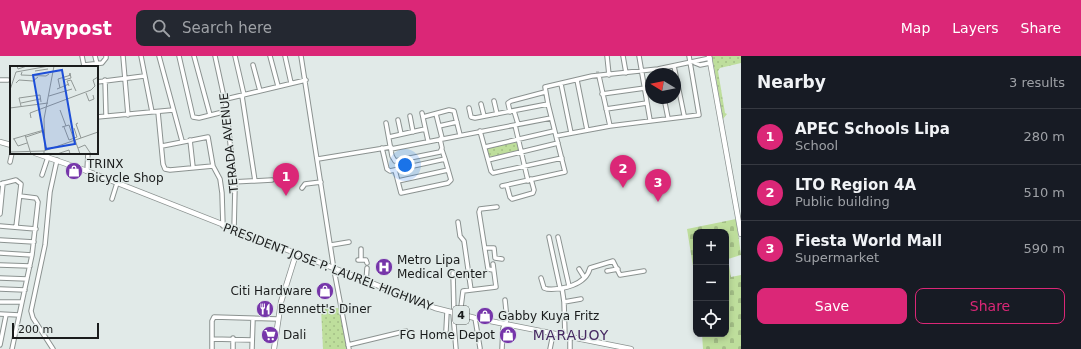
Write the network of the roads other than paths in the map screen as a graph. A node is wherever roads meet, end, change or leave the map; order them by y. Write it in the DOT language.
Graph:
graph roads {
  1 [pos="82,56"];
  2 [pos="96,56"];
  3 [pos="106,56"];
  4 [pos="123,56"];
  5 [pos="141,56"];
  6 [pos="159,56"];
  7 [pos="179,56"];
  8 [pos="194,56"];
  9 [pos="215,56"];
  10 [pos="235,56"];
  11 [pos="270,56"];
  12 [pos="285,56"];
  13 [pos="301,56"];
  14 [pos="607,56"];
  15 [pos="623,56"];
  16 [pos="639,56"];
  17 [pos="689,56"];
  18 [pos="710,59"];
  19 [pos="693,63"];
  20 [pos="97,64"];
  21 [pos="253,65"];
  22 [pos="84,66"];
  23 [pos="674,66"];
  24 [pos="663,68"];
  25 [pos="642,71"];
  26 [pos="645,71"];
  27 [pos="626,73"];
  28 [pos="596,75"];
  29 [pos="609,75"];
  30 [pos="144,76"];
  31 [pos="126,78"];
  32 [pos="0,80"];
  33 [pos="8,80"];
  34 [pos="106,80"];
  35 [pos="306,80"];
  36 [pos="577,80"];
  37 [pos="98,82"];
  38 [pos="291,83"];
  39 [pos="561,84"];
  40 [pos="278,86"];
  41 [pos="645,88"];
  42 [pos="260,91"];
  43 [pos="545,92"];
  44 [pos="602,94"];
  45 [pos="243,96"];
  46 [pos="226,99"];
  47 [pos="494,101"];
  48 [pos="481,104"];
  49 [pos="548,104"];
  50 [pos="647,104"];
  51 [pos="665,104"];
  52 [pos="469,108"];
  53 [pos="606,109"];
  54 [pos="173,110"];
  55 [pos="227,111"];
  56 [pos="152,112"];
  57 [pos="158,112"];
  58 [pos="512,112"];
  59 [pos="436,114"];
  60 [pos="497,114"];
  61 [pos="128,115"];
  62 [pos="684,115"];
  63 [pos="106,116"];
  64 [pos="210,116"];
  65 [pos="410,116"];
  66 [pos="484,116"];
  67 [pos="98,117"];
  68 [pos="551,118"];
  69 [pos="668,118"];
  70 [pos="398,120"];
  71 [pos="650,120"];
  72 [pos="457,122"];
  73 [pos="386,123"];
  74 [pos="516,125"];
  75 [pos="439,126"];
  76 [pos="610,126"];
  77 [pos="425,129"];
  78 [pos="587,130"];
  79 [pos="480,131"];
  80 [pos="554,131"];
  81 [pos="413,132"];
  82 [pos="571,133"];
  83 [pos="401,134"];
  84 [pos="460,135"];
  85 [pos="556,136"];
  86 [pos="389,137"];
  87 [pos="441,138"];
  88 [pos="518,139"];
  89 [pos="190,140"];
  90 [pos="182,141"];
  91 [pos="428,141"];
  92 [pos="0,142"];
  93 [pos="558,143"];
  94 [pos="10,145"];
  95 [pos="162,146"];
  96 [pos="485,147"];
  97 [pos="382,148"];
  98 [pos="391,148"];
  99 [pos="442,150"];
  100 [pos="522,153"];
  101 [pos="12,154"];
  102 [pos="38,154"];
  103 [pos="88,154"];
  104 [pos="48,157"];
  105 [pos="562,158"];
  106 [pos="444,159"];
  107 [pos="57,160"];
  108 [pos="318,160"];
  109 [pos="488,160"];
  110 [pos="10,162"];
  111 [pos="213,166"];
  112 [pos="525,166"];
  113 [pos="193,167"];
  114 [pos="395,170"];
  115 [pos="448,170"];
  116 [pos="87,171"];
  117 [pos="42,175"];
  118 [pos="272,180"];
  119 [pos="529,180"];
  120 [pos="255,181"];
  121 [pos="398,181"];
  122 [pos="233,182"];
  123 [pos="321,182"];
  124 [pos="117,183"];
  125 [pos="2,184"];
  126 [pos="502,186"];
  127 [pos="507,186"];
  128 [pos="302,188"];
  129 [pos="20,196"];
  130 [pos="112,198"];
  131 [pos="497,206"];
  132 [pos="0,214"];
  133 [pos="458,222"];
  134 [pos="222,225"];
  135 [pos="0,226"];
  136 [pos="16,227"];
  137 [pos="36,228"];
  138 [pos="234,230"];
  139 [pos="741,234"];
  140 [pos="549,237"];
  141 [pos="558,237"];
  142 [pos="0,240"];
  143 [pos="34,242"];
  144 [pos="349,242"];
  145 [pos="331,245"];
  146 [pos="486,248"];
  147 [pos="361,249"];
  148 [pos="0,253"];
  149 [pos="32,254"];
  150 [pos="297,255"];
  151 [pos="502,259"];
  152 [pos="367,263"];
  153 [pos="493,264"];
  154 [pos="0,265"];
  155 [pos="30,266"];
  156 [pos="367,268"];
  157 [pos="579,269"];
  158 [pos="618,269"];
  159 [pos="334,270"];
  160 [pos="493,270"];
  161 [pos="607,271"];
  162 [pos="644,271"];
  163 [pos="453,273"];
  164 [pos="584,277"];
  165 [pos="0,278"];
  166 [pos="541,278"];
  167 [pos="27,279"];
  168 [pos="366,282"];
  169 [pos="569,286"];
  170 [pos="561,288"];
  171 [pos="0,289"];
  172 [pos="24,290"];
  173 [pos="471,290"];
  174 [pos="581,299"];
  175 [pos="505,300"];
  176 [pos="0,302"];
  177 [pos="22,302"];
  178 [pos="564,302"];
  179 [pos="447,312"];
  180 [pos="453,313"];
  181 [pos="0,314"];
  182 [pos="6,314"];
  183 [pos="19,315"];
  184 [pos="460,315"];
  185 [pos="475,318"];
  186 [pos="253,319"];
  187 [pos="277,319"];
  188 [pos="505,324"];
  189 [pos="406,331"];
  190 [pos="446,331"];
  191 [pos="553,334"];
  192 [pos="568,336"];
  193 [pos="233,338"];
  194 [pos="212,339"];
  195 [pos="252,340"];
  196 [pos="0,345"];
  197 [pos="349,347"];
  198 [pos="480,348"];
  199 [pos="12,349"];
  200 [pos="53,349"];
  201 [pos="212,349"];
  202 [pos="233,349"];
  203 [pos="252,349"];
  204 [pos="275,349"];
  205 [pos="456,349"];
  206 [pos="502,349"];
  207 [pos="550,349"];
  208 [pos="570,349"];
  209 [pos="630,349"];
  1 -- 22 [label="street"];
  2 -- 20 [label="street"];
  3 -- 20 [label="street"];
  4 -- 31 [label="street"];
  5 -- 30 [label="street"];
  6 -- 54 [label="street"];
  7 -- 64 [label="street"];
  8 -- 64 [label="street"];
  9 -- 46 [label="street, TERADA AVENUE"];
  10 -- 45 [label="street"];
  11 -- 40 [label="street"];
  12 -- 38 [label="street"];
  13 -- 35 [label="street"];
  14 -- 29 [label="street"];
  15 -- 27 [label="street"];
  16 -- 25 [label="street"];
  17 -- 19 [label="street"];
  18 -- 19 [label="street"];
  18 -- 139 [label="main road"];
  19 -- 23 [label="street"];
  19 -- 62 [label="street"];
  20 -- 22 [label="street"];
  21 -- 42 [label="street"];
  23 -- 24 [label="street"];
  23 -- 62 [label="street"];
  25 -- 26 [label="street"];
  25 -- 27 [label="street"];
  25 -- 41 [label="street"];
  27 -- 29 [label="street"];
  28 -- 29 [label="street"];
  28 -- 36 [label="street"];
  28 -- 44 [label="street"];
  30 -- 31 [label="street"];
  30 -- 56 [label="street"];
  31 -- 34 [label="street"];
  31 -- 61 [label="street"];
  32 -- 33 [label="street"];
  34 -- 37 [label="street"];
  34 -- 63 [label="street"];
  35 -- 38 [label="street"];
  35 -- 108 [label="street"];
  36 -- 39 [label="street"];
  36 -- 78 [label="street"];
  38 -- 40 [label="street"];
  39 -- 43 [label="street"];
  39 -- 82 [label="street"];
  40 -- 42 [label="street"];
  41 -- 44 [label="street"];
  42 -- 45 [label="street"];
  43 -- 49 [label="street"];
  43 -- 58 [label="street"];
  44 -- 53 [label="street"];
  45 -- 46 [label="street"];
  45 -- 120 [label="street"];
  46 -- 55 [label="street, TERADA AVENUE"];
  47 -- 60 [label="street"];
  48 -- 66 [label="street"];
  49 -- 58 [label="street"];
  49 -- 68 [label="street"];
  50 -- 53 [label="street"];
  50 -- 71 [label="street"];
  51 -- 69 [label="street"];
  52 -- 66 [label="street"];
  53 -- 76 [label="street"];
  54 -- 57 [label="street"];
  54 -- 90 [label="street"];
  55 -- 64 [label="street"];
  55 -- 122 [label="street, TERADA AVENUE"];
  56 -- 57 [label="street"];
  56 -- 61 [label="street"];
  57 -- 95 [label="street"];
  58 -- 60 [label="street"];
  58 -- 74 [label="street"];
  59 -- 72 [label="street"];
  59 -- 75 [label="street"];
  59 -- 77 [label="street"];
  60 -- 66 [label="street"];
  61 -- 63 [label="street"];
  62 -- 69 [label="street"];
  63 -- 67 [label="street"];
  65 -- 81 [label="street"];
  68 -- 74 [label="street"];
  68 -- 80 [label="street"];
  69 -- 71 [label="street"];
  70 -- 83 [label="street"];
  71 -- 76 [label="street"];
  72 -- 75 [label="street"];
  72 -- 84 [label="street"];
  73 -- 86 [label="street"];
  74 -- 79 [label="street"];
  74 -- 88 [label="street"];
  75 -- 87 [label="street"];
  76 -- 78 [label="street"];
  77 -- 81 [label="street"];
  77 -- 91 [label="street"];
  78 -- 82 [label="street"];
  79 -- 84 [label="street"];
  79 -- 96 [label="street"];
  80 -- 85 [label="street"];
  80 -- 88 [label="street"];
  81 -- 83 [label="street"];
  82 -- 85 [label="street"];
  83 -- 86 [label="street"];
  84 -- 87 [label="street"];
  85 -- 93 [label="street"];
  86 -- 98 [label="street"];
  87 -- 91 [label="street"];
  87 -- 99 [label="street"];
  88 -- 96 [label="street"];
  88 -- 100 [label="street"];
  89 -- 90 [label="street"];
  89 -- 111 [label="street"];
  89 -- 113 [label="street"];
  90 -- 95 [label="street"];
  91 -- 98 [label="street"];
  92 -- 94 [label="main road"];
  93 -- 100 [label="street"];
  93 -- 105 [label="street"];
  95 -- 113 [label="street"];
  96 -- 109 [label="street"];
  97 -- 98 [label="street"];
  97 -- 108 [label="street"];
  97 -- 114 [label="street"];
  98 -- 99 [label="street"];
  99 -- 106 [label="street"];
  100 -- 109 [label="street"];
  100 -- 112 [label="street"];
  101 -- 110 [label="street"];
  102 -- 104 [label="main road, PRESIDENT JOSE P. LAUREL HIGHWAY / 4"];
  103 -- 116 [label="street"];
  104 -- 107 [label="main road, PRESIDENT JOSE P. LAUREL HIGHWAY / 4"];
  104 -- 117 [label="street"];
  105 -- 112 [label="street"];
  105 -- 119 [label="street"];
  106 -- 114 [label="street"];
  106 -- 115 [label="street"];
  107 -- 116 [label="main road, PRESIDENT JOSE P. LAUREL HIGHWAY / 4"];
  107 -- 200 [label="street"];
  108 -- 123 [label="street"];
  109 -- 112 [label="street"];
  111 -- 113 [label="street"];
  111 -- 134 [label="street"];
  112 -- 119 [label="street"];
  114 -- 121 [label="street"];
  115 -- 121 [label="street"];
  115 -- 121 [label="street"];
  116 -- 124 [label="main road, PRESIDENT JOSE P. LAUREL HIGHWAY / 4"];
  118 -- 120 [label="street"];
  119 -- 127 [label="street"];
  119 -- 127 [label="street"];
  120 -- 122 [label="street"];
  122 -- 138 [label="street, TERADA AVENUE"];
  123 -- 128 [label="street"];
  123 -- 145 [label="street"];
  124 -- 130 [label="street"];
  124 -- 134 [label="main road, PRESIDENT JOSE P. LAUREL HIGHWAY / 4"];
  125 -- 129 [label="street"];
  125 -- 132 [label="street"];
  126 -- 127 [label="street"];
  129 -- 136 [label="street"];
  129 -- 137 [label="street"];
  131 -- 146 [label="street"];
  133 -- 173 [label="street"];
  134 -- 138 [label="main road, PRESIDENT JOSE P. LAUREL HIGHWAY / 4"];
  135 -- 136 [label="street"];
  136 -- 137 [label="street"];
  137 -- 143 [label="street"];
  138 -- 150 [label="main road, PRESIDENT JOSE P. LAUREL HIGHWAY / 4"];
  140 -- 170 [label="street"];
  141 -- 169 [label="street"];
  142 -- 143 [label="street"];
  143 -- 149 [label="street"];
  144 -- 145 [label="street"];
  145 -- 159 [label="street"];
  146 -- 151 [label="street"];
  146 -- 160 [label="street"];
  147 -- 152 [label="street"];
  148 -- 149 [label="street"];
  149 -- 155 [label="street"];
  150 -- 159 [label="main road, PRESIDENT JOSE P. LAUREL HIGHWAY / 4"];
  150 -- 187 [label="main road"];
  150 -- 204 [label="main road"];
  153 -- 160 [label="street"];
  154 -- 155 [label="street"];
  155 -- 167 [label="street"];
  156 -- 168 [label="street"];
  157 -- 164 [label="street"];
  158 -- 161 [label="street"];
  158 -- 162 [label="street"];
  158 -- 164 [label="street"];
  159 -- 168 [label="main road, PRESIDENT JOSE P. LAUREL HIGHWAY / 4"];
  159 -- 197 [label="street"];
  160 -- 173 [label="street"];
  163 -- 180 [label="street"];
  164 -- 169 [label="street"];
  165 -- 167 [label="street"];
  166 -- 170 [label="street"];
  167 -- 172 [label="street"];
  168 -- 179 [label="main road, PRESIDENT JOSE P. LAUREL HIGHWAY / 4"];
  169 -- 170 [label="street"];
  170 -- 178 [label="street"];
  171 -- 172 [label="street"];
  172 -- 177 [label="street"];
  173 -- 184 [label="street"];
  174 -- 178 [label="street"];
  175 -- 188 [label="street"];
  176 -- 177 [label="street"];
  177 -- 183 [label="street"];
  178 -- 192 [label="street"];
  179 -- 180 [label="main road, PRESIDENT JOSE P. LAUREL HIGHWAY / 4"];
  179 -- 190 [label="street"];
  180 -- 184 [label="main road, PRESIDENT JOSE P. LAUREL HIGHWAY / 4"];
  180 -- 205 [label="street"];
  181 -- 182 [label="street"];
  182 -- 183 [label="street"];
  182 -- 196 [label="street"];
  183 -- 199 [label="street"];
  184 -- 185 [label="main road, PRESIDENT JOSE P. LAUREL HIGHWAY / 4"];
  185 -- 188 [label="main road, PRESIDENT JOSE P. LAUREL HIGHWAY / 4"];
  185 -- 198 [label="street"];
  186 -- 187 [label="street"];
  186 -- 194 [label="street"];
  186 -- 195 [label="street"];
  187 -- 204 [label="main road"];
  188 -- 191 [label="main road, PRESIDENT JOSE P. LAUREL HIGHWAY / 4"];
  188 -- 206 [label="street"];
  189 -- 197 [label="street"];
  191 -- 192 [label="main road, PRESIDENT JOSE P. LAUREL HIGHWAY / 4"];
  191 -- 207 [label="street"];
  192 -- 208 [label="street"];
  192 -- 209 [label="main road, PRESIDENT JOSE P. LAUREL HIGHWAY / 4"];
  193 -- 194 [label="street"];
  193 -- 195 [label="street"];
  193 -- 202 [label="street"];
  194 -- 201 [label="street"];
  195 -- 203 [label="street"];
}
